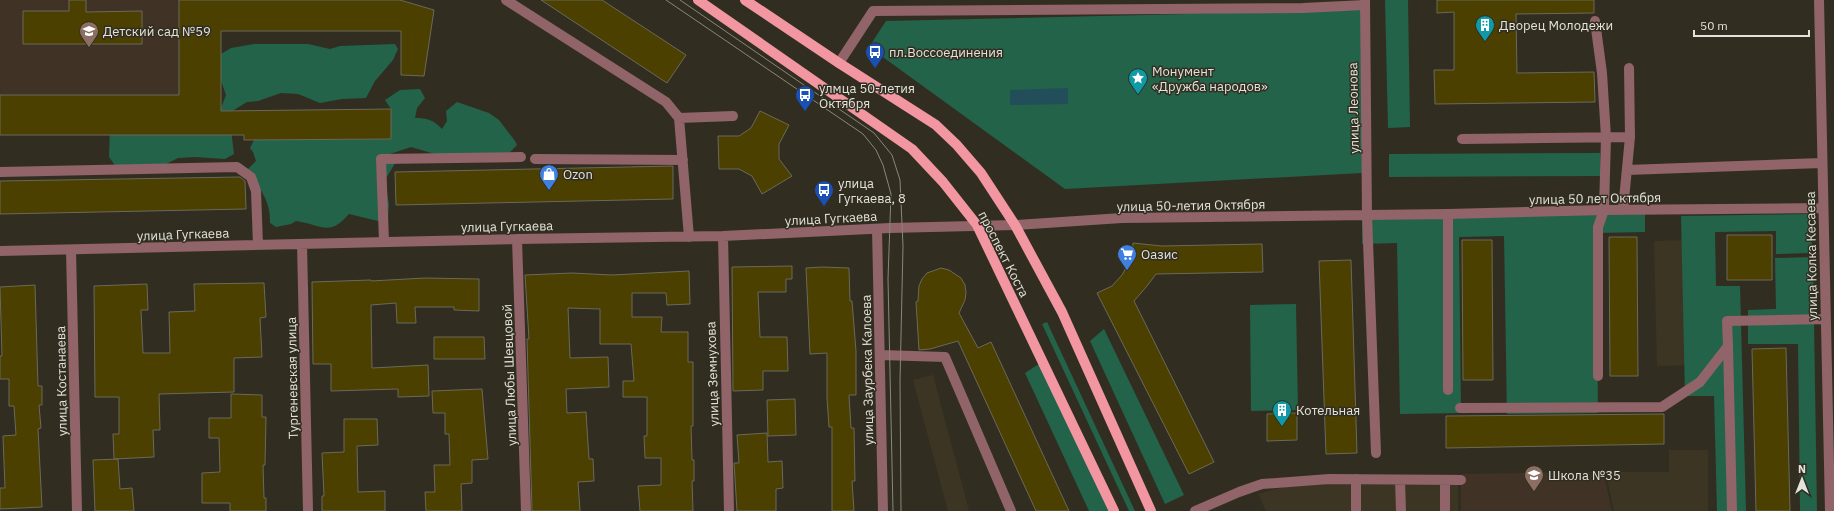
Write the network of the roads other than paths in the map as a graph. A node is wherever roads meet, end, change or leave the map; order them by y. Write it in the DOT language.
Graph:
graph roads {
  1 [pos="506,0"];
  2 [pos="698,0"];
  3 [pos="745,0"];
  4 [pos="875,0"];
  5 [pos="1819,0"];
  6 [pos="1365,2"];
  7 [pos="872,11"];
  8 [pos="1595,21"];
  9 [pos="839,63"];
  10 [pos="1629,68"];
  11 [pos="733,116"];
  12 [pos="679,118"];
  13 [pos="1606,137"];
  14 [pos="1630,137"];
  15 [pos="1462,139"];
  16 [pos="521,157"];
  17 [pos="535,159"];
  18 [pos="683,160"];
  19 [pos="1822,163"];
  20 [pos="1627,170"];
  21 [pos="0,172"];
  22 [pos="1823,208"];
  23 [pos="1604,210"];
  24 [pos="1623,210"];
  25 [pos="1448,214"];
  26 [pos="1367,215"];
  27 [pos="977,225"];
  28 [pos="1015,225"];
  29 [pos="877,229"];
  30 [pos="723,236"];
  31 [pos="689,237"];
  32 [pos="517,239"];
  33 [pos="384,242"];
  34 [pos="302,244"];
  35 [pos="258,245"];
  36 [pos="71,250"];
  37 [pos="0,252"];
  38 [pos="1825,319"];
  39 [pos="1728,346"];
  40 [pos="881,355"];
  41 [pos="1598,376"];
  42 [pos="1448,390"];
  43 [pos="1460,408"];
  44 [pos="1376,452"];
  45 [pos="1356,480"];
  46 [pos="1400,480"];
  47 [pos="1445,480"];
  48 [pos="1461,480"];
  49 [pos="77,511"];
  50 [pos="308,511"];
  51 [pos="526,511"];
  52 [pos="729,511"];
  53 [pos="883,511"];
  54 [pos="1011,511"];
  55 [pos="1114,511"];
  56 [pos="1151,511"];
  57 [pos="1195,511"];
  58 [pos="1356,511"];
  59 [pos="1402,511"];
  60 [pos="1445,511"];
  61 [pos="1732,511"];
  62 [pos="1830,511"];
  1 -- 12 [label="street"];
  2 -- 27 [label="main road, проспект Коста"];
  3 -- 9 [label="main road, проспект Коста"];
  4 -- 7 [label="street"];
  5 -- 19 [label="street, улица Колка Кесаева"];
  6 -- 7 [label="street"];
  6 -- 26 [label="street, улица Леонова"];
  7 -- 9 [label="street"];
  8 -- 13 [label="street"];
  9 -- 28 [label="main road, проспект Коста"];
  10 -- 14 [label="street"];
  11 -- 12 [label="street"];
  12 -- 18 [label="street"];
  13 -- 14 [label="street"];
  13 -- 15 [label="street"];
  13 -- 23 [label="street"];
  14 -- 20 [label="street"];
  16 -- 33 [label="street"];
  17 -- 18 [label="street"];
  18 -- 31 [label="street"];
  19 -- 20 [label="street"];
  19 -- 22 [label="street, улица Колка Кесаева"];
  20 -- 24 [label="street"];
  21 -- 35 [label="street"];
  22 -- 24 [label="street, улица 50 лет Октября"];
  22 -- 38 [label="street, улица Колка Кесаева"];
  23 -- 24 [label="street, улица 50 лет Октября"];
  23 -- 25 [label="street, улица 50 лет Октября"];
  23 -- 41 [label="street"];
  25 -- 26 [label="street, улица 50 лет Октября"];
  25 -- 42 [label="street"];
  26 -- 28 [label="street, улица 50-летия Октября"];
  26 -- 44 [label="street, улица Леонова"];
  27 -- 28 [label="street, улица Гугкаева"];
  27 -- 29 [label="street, улица Гугкаева"];
  27 -- 55 [label="main road, проспект Коста"];
  28 -- 56 [label="main road, проспект Коста"];
  29 -- 30 [label="street, улица Гугкаева"];
  29 -- 40 [label="street, улица Заурбека Калоева"];
  30 -- 31 [label="street, улица Гугкаева"];
  30 -- 52 [label="street, улица Земнухова"];
  31 -- 32 [label="street, улица Гугкаева"];
  32 -- 33 [label="street, улица Гугкаева"];
  32 -- 51 [label="street, улица Любы Шевцовой"];
  33 -- 34 [label="street, улица Гугкаева"];
  34 -- 35 [label="street, улица Гугкаева"];
  34 -- 50 [label="street, Тургеневская улица"];
  35 -- 36 [label="street, улица Гугкаева"];
  36 -- 37 [label="street, улица Гугкаева"];
  36 -- 49 [label="street, улица Костанаева"];
  38 -- 39 [label="street"];
  38 -- 62 [label="street, улица Колка Кесаева"];
  39 -- 43 [label="street"];
  39 -- 61 [label="street"];
  40 -- 53 [label="street, улица Заурбека Калоева"];
  40 -- 54 [label="street"];
  45 -- 46 [label="street"];
  45 -- 57 [label="street"];
  45 -- 58 [label="street"];
  46 -- 47 [label="street"];
  46 -- 59 [label="street"];
  47 -- 48 [label="street"];
  47 -- 60 [label="street"];
}
